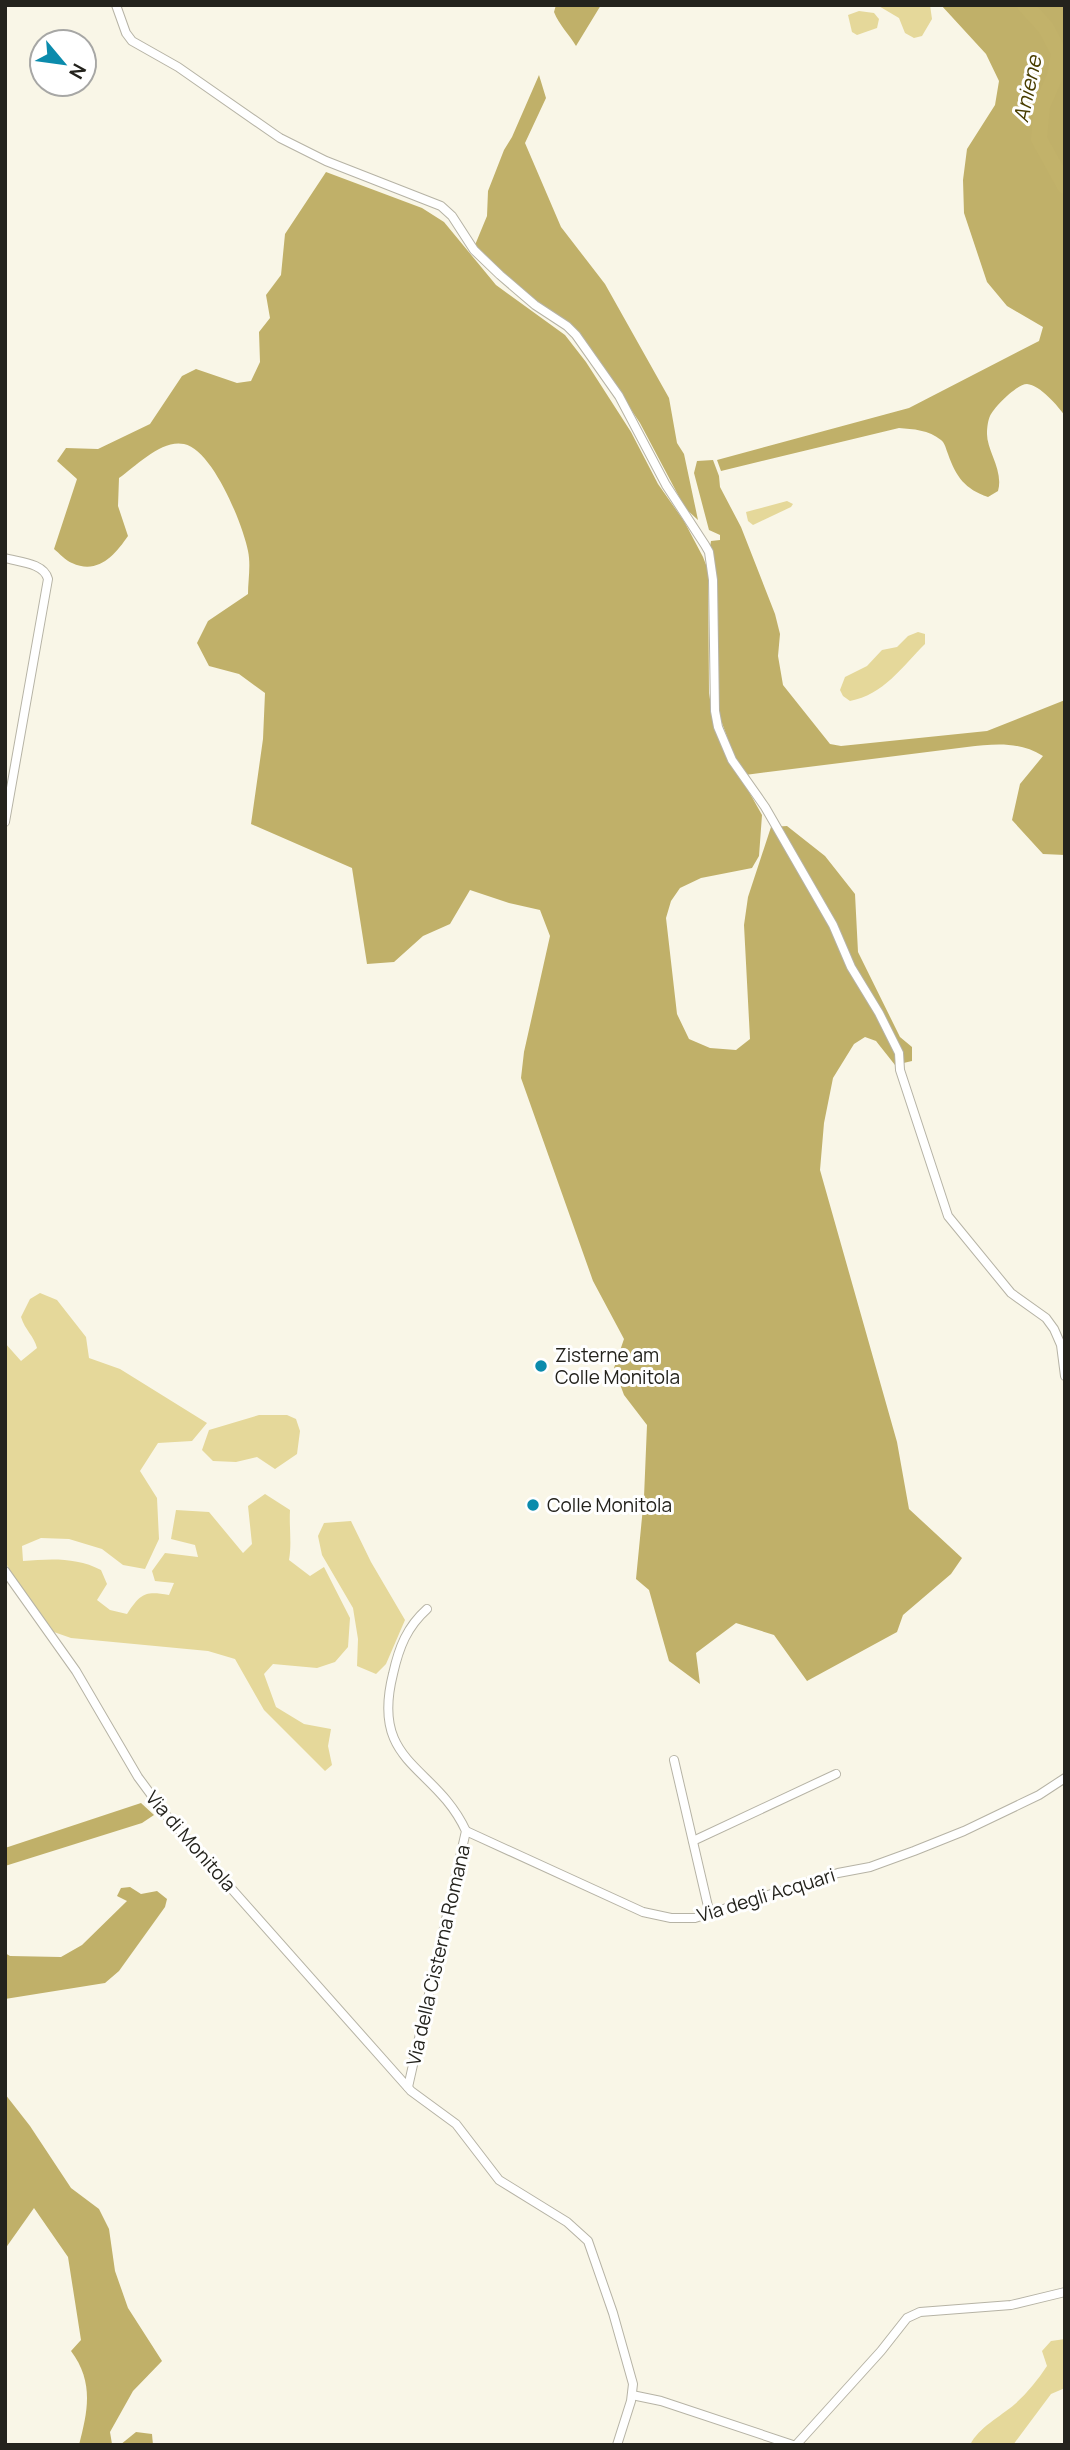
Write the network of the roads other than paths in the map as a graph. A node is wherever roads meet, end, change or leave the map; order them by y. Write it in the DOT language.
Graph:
graph roads {
  1 [pos="116,5"];
  2 [pos="5,558"];
  3 [pos="5,822"];
  4 [pos="1065,1376"];
  5 [pos="5,1570"];
  6 [pos="427,1609"];
  7 [pos="674,1760"];
  8 [pos="836,1774"];
  9 [pos="1065,1778"];
  10 [pos="466,1830"];
  11 [pos="692,1842"];
  12 [pos="710,1915"];
  13 [pos="408,2087"];
  14 [pos="1065,2292"];
  15 [pos="632,2395"];
  16 [pos="617,2445"];
  17 [pos="795,2445"];
  1 -- 4 [label="street"];
  2 -- 3 [label="street"];
  5 -- 13 [label="street, Via di Monitola"];
  6 -- 10 [label="street, Via della Cisterna Romana"];
  7 -- 11 [label="street"];
  8 -- 11 [label="street"];
  9 -- 12 [label="street, Via degli Acquari"];
  10 -- 12 [label="street, Via degli Acquari"];
  10 -- 13 [label="street, Via della Cisterna Romana"];
  11 -- 12 [label="street"];
  13 -- 15 [label="street, Via di Monitola"];
  14 -- 17 [label="street"];
  15 -- 16 [label="street"];
  15 -- 17 [label="street"];
}
